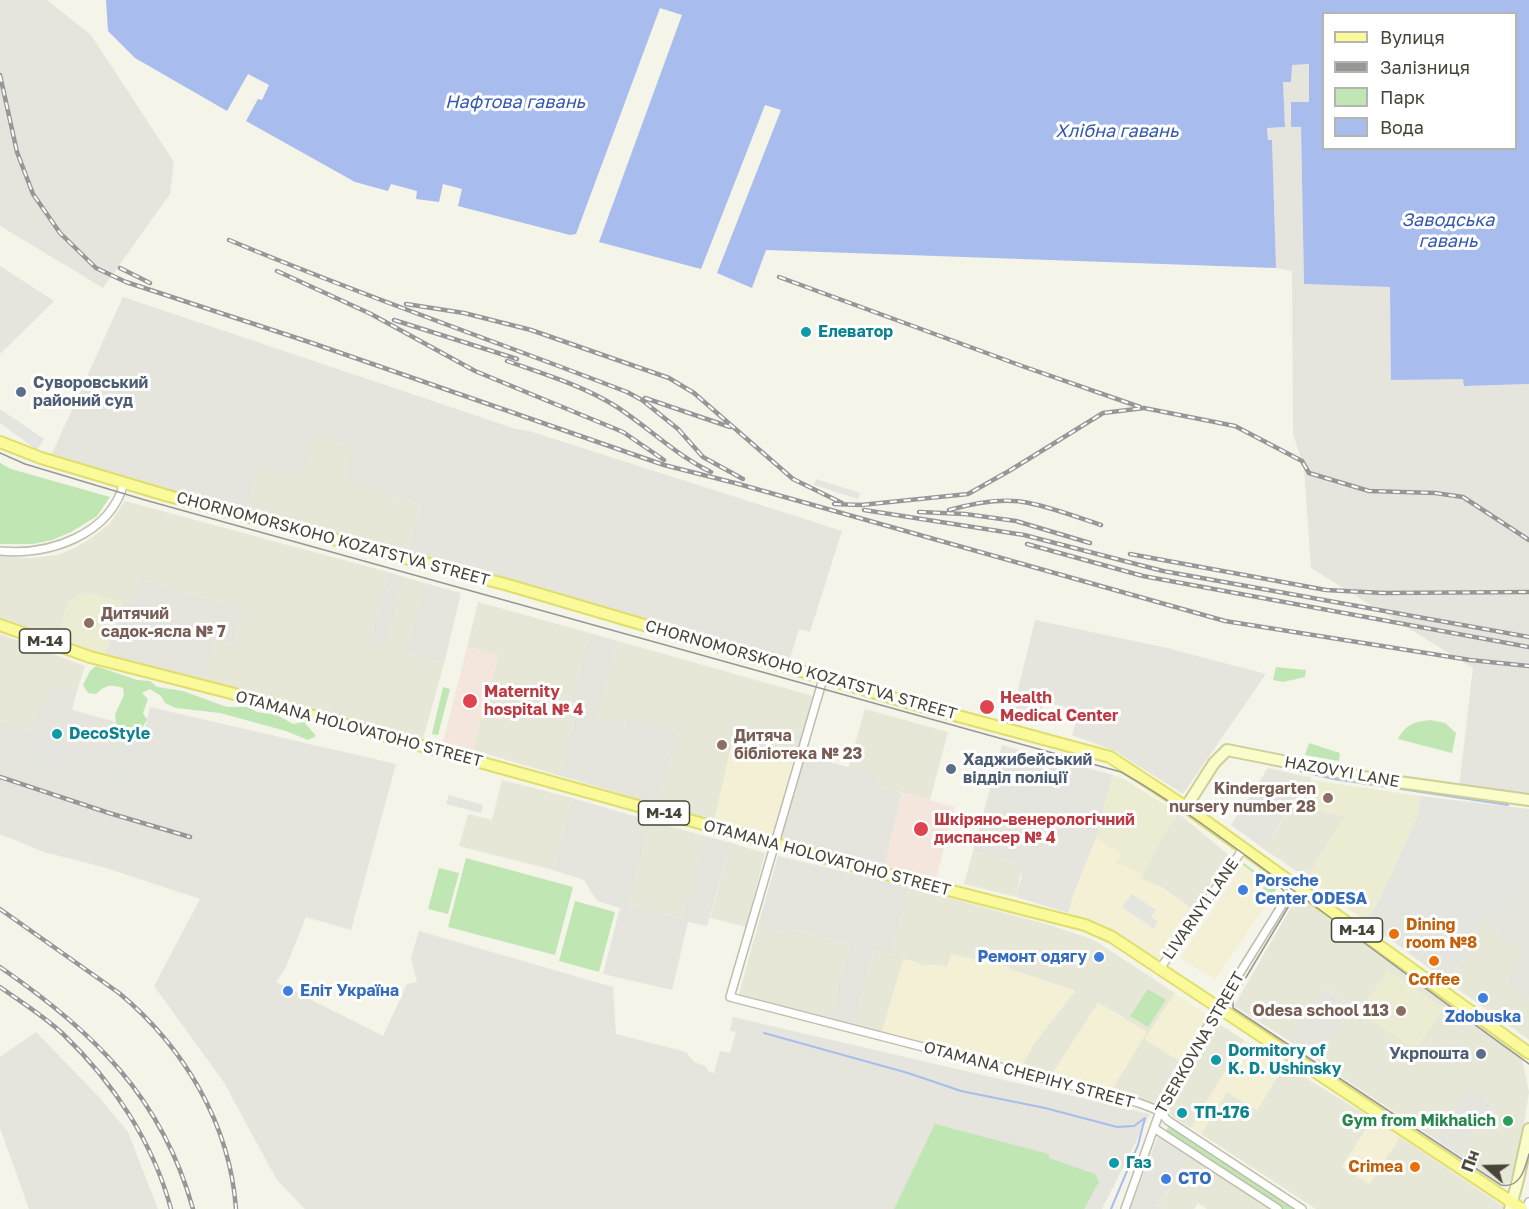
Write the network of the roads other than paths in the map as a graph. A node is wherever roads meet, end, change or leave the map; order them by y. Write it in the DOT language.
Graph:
graph roads {
  1 [pos="0,442"];
  2 [pos="124,483"];
  3 [pos="0,551"];
  4 [pos="0,625"];
  5 [pos="823,678"];
  6 [pos="1529,800"];
  7 [pos="1186,807"];
  8 [pos="774,845"];
  9 [pos="1243,849"];
  10 [pos="1294,886"];
  11 [pos="1160,970"];
  12 [pos="1218,1008"];
  13 [pos="1529,1053"];
  14 [pos="1160,1111"];
  15 [pos="1154,1128"];
  16 [pos="1529,1129"];
  17 [pos="1529,1202"];
  18 [pos="1511,1205"];
  19 [pos="1125,1209"];
  20 [pos="1278,1209"];
  21 [pos="1302,1209"];
  22 [pos="1524,1209"];
  1 -- 2 [label="main road, CHORNOMORSKOHO KOZATSTVA STREET / М-14"];
  2 -- 3 [label="street"];
  2 -- 5 [label="main road, CHORNOMORSKOHO KOZATSTVA STREET / М-14"];
  4 -- 8 [label="main road, OTAMANA HOLOVATOHO STREET / М-14"];
  5 -- 7 [label="main road, CHORNOMORSKOHO KOZATSTVA STREET / М-14"];
  5 -- 8 [label="street"];
  6 -- 7 [label="street, HAZOVYI LANE"];
  7 -- 9 [label="main road, CHORNOMORSKOHO KOZATSTVA STREET / М-14"];
  8 -- 11 [label="main road, OTAMANA HOLOVATOHO STREET / М-14"];
  8 -- 14 [label="street, OTAMANA CHEPIHY STREET"];
  9 -- 10 [label="main road, CHORNOMORSKOHO KOZATSTVA STREET / М-14"];
  9 -- 11 [label="street, LIVARNYI LANE"];
  10 -- 12 [label="street, TSERKOVNA STREET"];
  10 -- 13 [label="main road, CHORNOMORSKOHO KOZATSTVA STREET / М-14"];
  11 -- 12 [label="main road, OTAMANA HOLOVATOHO STREET / М-14"];
  12 -- 14 [label="street, TSERKOVNA STREET"];
  12 -- 18 [label="main road, OTAMANA HOLOVATOHO STREET / М-14"];
  14 -- 15 [label="street, TSERKOVNA STREET"];
  14 -- 21 [label="street, OTAMANA CHEPIHY STREET"];
  15 -- 19 [label="street, TSERKOVNA STREET"];
  15 -- 20 [label="street"];
  16 -- 18 [label="street"];
  17 -- 22 [label="street"];
  18 -- 22 [label="main road, OTAMANA HOLOVATOHO STREET / М-14"];
}
